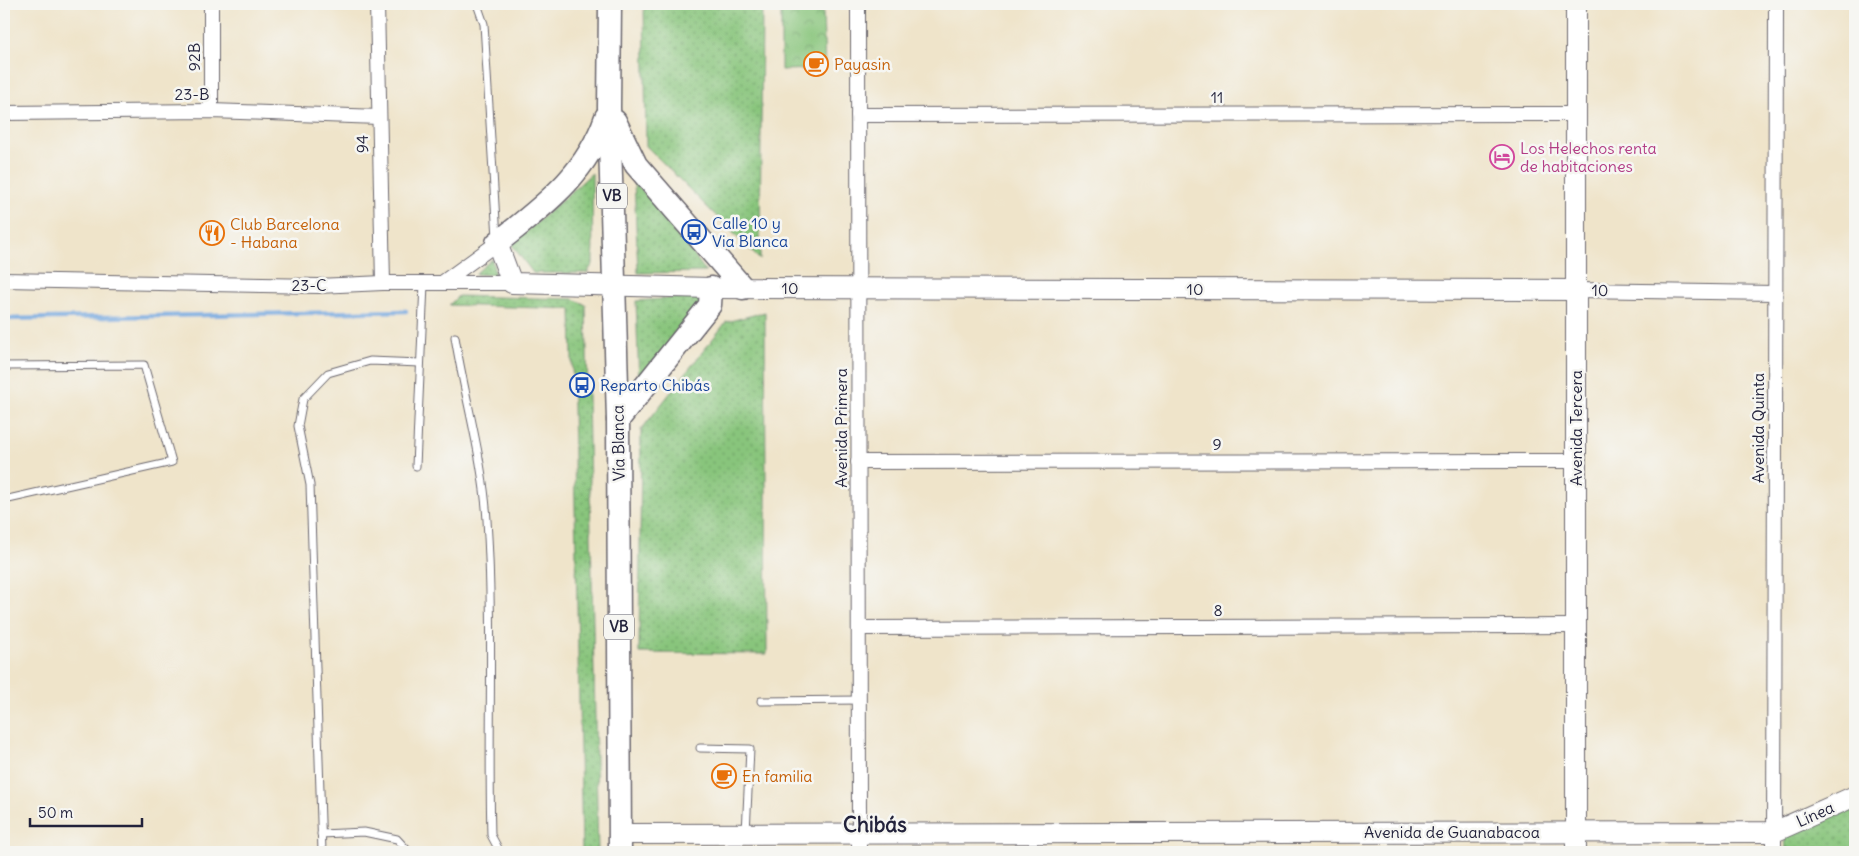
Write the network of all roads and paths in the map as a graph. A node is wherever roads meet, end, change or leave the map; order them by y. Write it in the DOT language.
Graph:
graph roads {
  1 [pos="211,4"];
  2 [pos="377,4"];
  3 [pos="477,4"];
  4 [pos="610,4"];
  5 [pos="858,4"];
  6 [pos="1576,4"];
  7 [pos="1776,4"];
  8 [pos="610,107"];
  9 [pos="211,111"];
  10 [pos="4,113"];
  11 [pos="1576,114"];
  12 [pos="858,115"];
  13 [pos="380,117"];
  14 [pos="497,243"];
  15 [pos="4,280"];
  16 [pos="512,282"];
  17 [pos="383,283"];
  18 [pos="442,283"];
  19 [pos="424,284"];
  20 [pos="615,286"];
  21 [pos="711,288"];
  22 [pos="742,288"];
  23 [pos="859,289"];
  24 [pos="1576,290"];
  25 [pos="1775,293"];
  26 [pos="455,337"];
  27 [pos="420,363"];
  28 [pos="4,366"];
  29 [pos="618,420"];
  30 [pos="1576,460"];
  31 [pos="858,462"];
  32 [pos="416,466"];
  33 [pos="4,500"];
  34 [pos="1576,626"];
  35 [pos="860,628"];
  36 [pos="860,700"];
  37 [pos="761,701"];
  38 [pos="700,748"];
  39 [pos="1855,796"];
  40 [pos="1576,832"];
  41 [pos="322,834"];
  42 [pos="746,834"];
  43 [pos="1774,842"];
  44 [pos="620,843"];
  45 [pos="859,843"];
  46 [pos="322,852"];
  47 [pos="409,852"];
  48 [pos="500,852"];
  49 [pos="1576,852"];
  1 -- 9 [label="street, 92B"];
  2 -- 13 [label="street, 94"];
  3 -- 14 [label="lane"];
  4 -- 8 [label="main road, Vía Blanca / VB"];
  5 -- 12 [label="street, Avenida Primera"];
  6 -- 11 [label="street, Avenida Tercera"];
  7 -- 25 [label="street, Avenida Quinta"];
  8 -- 14 [label="main road"];
  8 -- 20 [label="main road, Vía Blanca / VB"];
  8 -- 22 [label="main road"];
  9 -- 10 [label="street, 23-B"];
  9 -- 13 [label="street, 23-B"];
  11 -- 12 [label="street, 11"];
  11 -- 24 [label="street, Avenida Tercera"];
  12 -- 23 [label="street, Avenida Primera"];
  13 -- 17 [label="street, 94"];
  14 -- 16 [label="street"];
  14 -- 18 [label="street"];
  15 -- 17 [label="street, 23-C"];
  16 -- 18 [label="street, 23-C"];
  16 -- 20 [label="street, 23-C"];
  17 -- 19 [label="street, 23-C"];
  18 -- 19 [label="street, 23-C"];
  19 -- 27 [label="lane"];
  20 -- 21 [label="street, 10"];
  20 -- 29 [label="main road, Vía Blanca / VB"];
  21 -- 22 [label="street, 10"];
  21 -- 29 [label="main road"];
  22 -- 23 [label="street, 10"];
  23 -- 24 [label="street, 10"];
  23 -- 31 [label="street, Avenida Primera"];
  24 -- 25 [label="street, 10"];
  24 -- 30 [label="street, Avenida Tercera"];
  25 -- 43 [label="street, Avenida Quinta"];
  26 -- 48 [label="lane"];
  27 -- 32 [label="lane"];
  27 -- 41 [label="lane"];
  28 -- 33 [label="lane"];
  29 -- 44 [label="main road, Vía Blanca / VB"];
  30 -- 31 [label="street, 9"];
  30 -- 34 [label="street, Avenida Tercera"];
  31 -- 35 [label="street, Avenida Primera"];
  34 -- 35 [label="street, 8"];
  34 -- 40 [label="street, Avenida Tercera"];
  35 -- 36 [label="street, Avenida Primera"];
  36 -- 37 [label="lane"];
  36 -- 45 [label="street, Avenida Primera"];
  38 -- 42 [label="lane"];
  39 -- 43 [label="street, Línea"];
  40 -- 43 [label="street, Avenida de Guanabacoa"];
  40 -- 45 [label="street, Avenida de Guanabacoa"];
  40 -- 49 [label="street, Avenida Tercera"];
  41 -- 46 [label="lane"];
  41 -- 47 [label="lane"];
  42 -- 44 [label="street, Avenida de Guanabacoa"];
  42 -- 45 [label="street, Avenida de Guanabacoa"];
}
